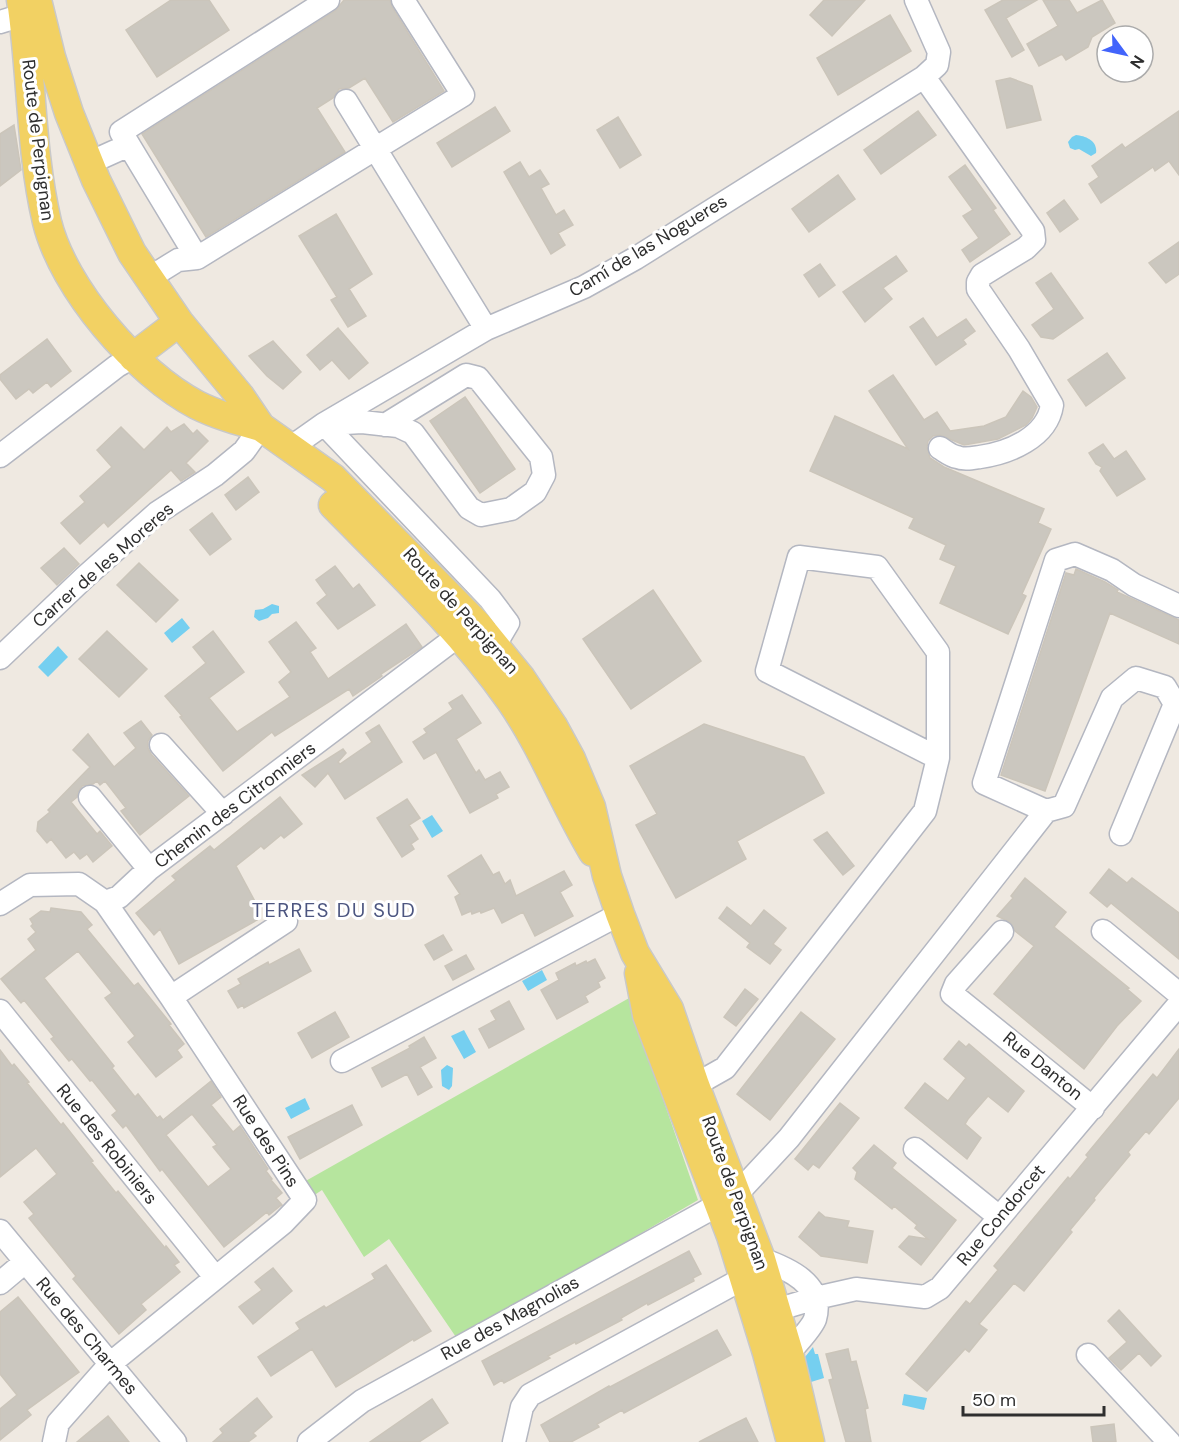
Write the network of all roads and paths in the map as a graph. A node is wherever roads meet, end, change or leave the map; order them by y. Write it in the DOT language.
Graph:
graph roads {
  1 [pos="328,0"];
  2 [pos="403,0"];
  3 [pos="916,0"];
  4 [pos="24,11"];
  5 [pos="924,76"];
  6 [pos="346,101"];
  7 [pos="129,145"];
  8 [pos="375,149"];
  9 [pos="89,163"];
  10 [pos="197,258"];
  11 [pos="149,278"];
  12 [pos="179,322"];
  13 [pos="486,329"];
  14 [pos="133,357"];
  15 [pos="324,424"];
  16 [pos="385,425"];
  17 [pos="261,427"];
  18 [pos="290,448"];
  19 [pos="940,448"];
  20 [pos="0,456"];
  21 [pos="1179,606"];
  22 [pos="458,636"];
  23 [pos="495,645"];
  24 [pos="0,658"];
  25 [pos="161,745"];
  26 [pos="938,758"];
  27 [pos="90,796"];
  28 [pos="1046,811"];
  29 [pos="223,814"];
  30 [pos="1121,834"];
  31 [pos="149,869"];
  32 [pos="607,876"];
  33 [pos="105,902"];
  34 [pos="0,904"];
  35 [pos="620,914"];
  36 [pos="286,921"];
  37 [pos="1103,931"];
  38 [pos="1002,932"];
  39 [pos="1179,994"];
  40 [pos="171,997"];
  41 [pos="1179,1004"];
  42 [pos="0,1011"];
  43 [pos="342,1061"];
  44 [pos="685,1087"];
  45 [pos="1093,1108"];
  46 [pos="915,1149"];
  47 [pos="727,1200"];
  48 [pos="998,1216"];
  49 [pos="0,1231"];
  50 [pos="731,1236"];
  51 [pos="25,1262"];
  52 [pos="752,1269"];
  53 [pos="215,1277"];
  54 [pos="0,1283"];
  55 [pos="816,1298"];
  56 [pos="771,1311"];
  57 [pos="778,1353"];
  58 [pos="1088,1355"];
  59 [pos="111,1363"];
  60 [pos="54,1442"];
  61 [pos="175,1442"];
  62 [pos="309,1442"];
  63 [pos="514,1442"];
  64 [pos="791,1442"];
  65 [pos="810,1442"];
  66 [pos="1169,1442"];
  1 -- 7 [label="street"];
  2 -- 8 [label="street"];
  3 -- 5 [label="street, Camí de las Nogueres"];
  4 -- 9 [label="main road, Route de Perpignan"];
  4 -- 14 [label="main road, Route de Perpignan"];
  5 -- 13 [label="street, Camí de las Nogueres"];
  5 -- 19 [label="street"];
  6 -- 8 [label="street"];
  7 -- 9 [label="street"];
  7 -- 10 [label="street"];
  8 -- 10 [label="street"];
  8 -- 13 [label="street"];
  9 -- 11 [label="main road, Route de Perpignan"];
  10 -- 11 [label="street"];
  11 -- 12 [label="main road, Route de Perpignan"];
  12 -- 14 [label="main road"];
  12 -- 17 [label="main road, Route de Perpignan"];
  13 -- 15 [label="street, Camí de las Nogueres"];
  14 -- 17 [label="main road, Route de Perpignan"];
  14 -- 20 [label="street"];
  15 -- 16 [label="street"];
  15 -- 18 [label="street, Camí de las Nogueres"];
  15 -- 23 [label="street"];
  16 -- 16 [label="street"];
  17 -- 18 [label="main road, Route de Perpignan"];
  17 -- 24 [label="street, Carrer de les Moreres"];
  18 -- 22 [label="main road, Route de Perpignan"];
  18 -- 23 [label="main road, Route de Perpignan"];
  21 -- 28 [label="street"];
  22 -- 29 [label="street, Chemin des Citronniers"];
  22 -- 32 [label="main road, Route de Perpignan"];
  23 -- 32 [label="main road, Route de Perpignan"];
  25 -- 29 [label="street"];
  26 -- 26 [label="street"];
  26 -- 44 [label="street"];
  27 -- 31 [label="street"];
  28 -- 30 [label="street, Rue des Magnolias"];
  28 -- 47 [label="street, Rue des Magnolias"];
  29 -- 31 [label="street, Chemin des Citronniers"];
  31 -- 33 [label="street, Chemin des Citronniers"];
  32 -- 35 [label="main road, Route de Perpignan"];
  33 -- 34 [label="street"];
  33 -- 40 [label="street, Rue des Pins"];
  35 -- 43 [label="street"];
  35 -- 44 [label="main road, Route de Perpignan"];
  36 -- 40 [label="street"];
  37 -- 39 [label="street"];
  38 -- 45 [label="street, Rue Danton"];
  40 -- 53 [label="street, Rue des Pins"];
  41 -- 45 [label="street, Rue Condorcet"];
  42 -- 53 [label="street, Rue des Robiniers"];
  44 -- 47 [label="main road, Route de Perpignan"];
  45 -- 48 [label="street, Rue Condorcet"];
  46 -- 48 [label="street"];
  47 -- 50 [label="main road, Route de Perpignan"];
  47 -- 52 [label="main road, Route de Perpignan"];
  47 -- 62 [label="street, Rue des Magnolias"];
  48 -- 55 [label="street, Rue Condorcet"];
  49 -- 51 [label="street, Rue des Charmes"];
  50 -- 52 [label="main road, Route de Perpignan"];
  50 -- 56 [label="street"];
  51 -- 54 [label="street"];
  51 -- 59 [label="street, Rue des Charmes"];
  52 -- 55 [label="street"];
  52 -- 56 [label="main road, Route de Perpignan"];
  52 -- 57 [label="main road, Route de Perpignan"];
  52 -- 63 [label="street"];
  53 -- 59 [label="street, Rue des Pins"];
  55 -- 56 [label="street, Rue Condorcet"];
  55 -- 57 [label="street"];
  56 -- 57 [label="main road, Route de Perpignan"];
  57 -- 64 [label="main road, Route de Perpignan"];
  57 -- 65 [label="main road, Route de Perpignan"];
  58 -- 66 [label="street"];
  59 -- 60 [label="street, Rue des Pins"];
  59 -- 61 [label="street, Rue des Charmes"];
}
